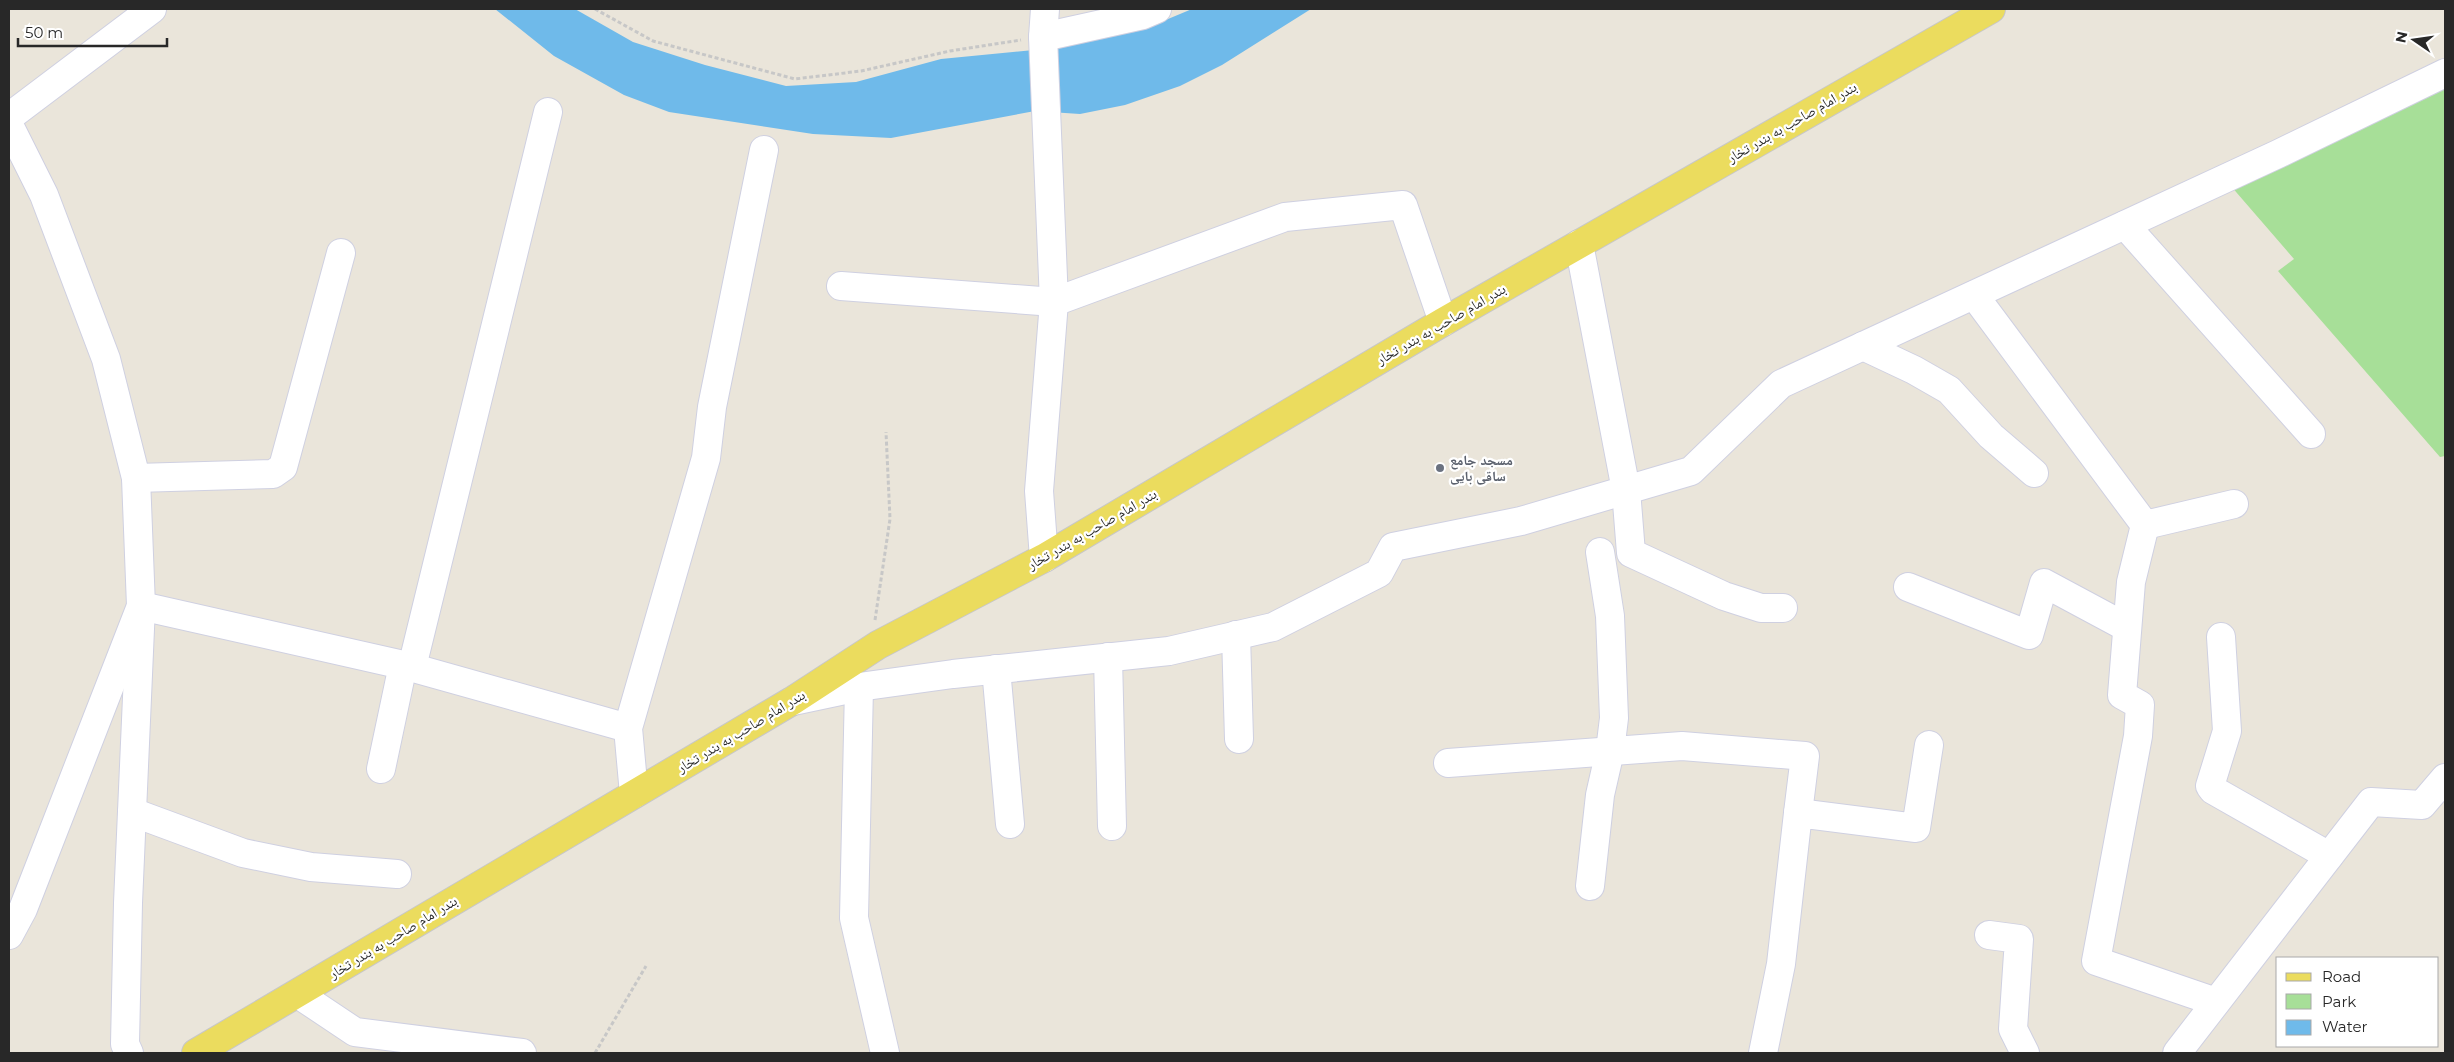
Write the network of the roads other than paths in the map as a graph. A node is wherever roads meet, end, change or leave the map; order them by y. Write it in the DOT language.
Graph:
graph roads {
  1 [pos="152,9"];
  2 [pos="1045,9"];
  3 [pos="1157,9"];
  4 [pos="1991,9"];
  5 [pos="1043,37"];
  6 [pos="2445,73"];
  7 [pos="548,112"];
  8 [pos="9,117"];
  9 [pos="9,125"];
  10 [pos="764,150"];
  11 [pos="2125,225"];
  12 [pos="1579,244"];
  13 [pos="341,254"];
  14 [pos="841,286"];
  15 [pos="1974,295"];
  16 [pos="1054,302"];
  17 [pos="1443,322"];
  18 [pos="1863,346"];
  19 [pos="2311,434"];
  20 [pos="2034,473"];
  21 [pos="136,478"];
  22 [pos="1626,490"];
  23 [pos="2234,504"];
  24 [pos="2145,525"];
  25 [pos="1600,552"];
  26 [pos="1044,558"];
  27 [pos="1908,587"];
  28 [pos="141,606"];
  29 [pos="1784,608"];
  30 [pos="2126,627"];
  31 [pos="1236,635"];
  32 [pos="2221,637"];
  33 [pos="1108,657"];
  34 [pos="408,666"];
  35 [pos="996,669"];
  36 [pos="859,687"];
  37 [pos="792,701"];
  38 [pos="628,728"];
  39 [pos="1239,739"];
  40 [pos="1929,745"];
  41 [pos="1610,751"];
  42 [pos="1448,763"];
  43 [pos="381,768"];
  44 [pos="2445,778"];
  45 [pos="634,794"];
  46 [pos="132,812"];
  47 [pos="1798,813"];
  48 [pos="1010,824"];
  49 [pos="1112,826"];
  50 [pos="2329,856"];
  51 [pos="397,874"];
  52 [pos="1590,886"];
  53 [pos="9,935"];
  54 [pos="1989,935"];
  55 [pos="298,994"];
  56 [pos="2216,1002"];
  57 [pos="129,1053"];
  58 [pos="196,1053"];
  59 [pos="522,1053"];
  60 [pos="885,1053"];
  61 [pos="1763,1053"];
  62 [pos="2025,1053"];
  63 [pos="2177,1053"];
  1 -- 8 [label="street"];
  2 -- 5 [label="street"];
  3 -- 5 [label="street"];
  4 -- 12 [label="main road, بندر امام صاحب به بندر تخار"];
  5 -- 16 [label="street"];
  6 -- 11 [label="street"];
  7 -- 34 [label="street"];
  9 -- 21 [label="street"];
  10 -- 38 [label="street"];
  11 -- 15 [label="street"];
  11 -- 19 [label="street"];
  12 -- 17 [label="main road, بندر امام صاحب به بندر تخار"];
  12 -- 22 [label="street"];
  13 -- 21 [label="street"];
  14 -- 16 [label="street"];
  15 -- 18 [label="street"];
  15 -- 24 [label="street"];
  16 -- 17 [label="street"];
  16 -- 26 [label="street"];
  17 -- 26 [label="main road, بندر امام صاحب به بندر تخار"];
  18 -- 20 [label="street"];
  18 -- 22 [label="street"];
  21 -- 28 [label="street"];
  22 -- 29 [label="street"];
  22 -- 31 [label="street"];
  23 -- 24 [label="street"];
  24 -- 30 [label="street"];
  25 -- 41 [label="street"];
  26 -- 37 [label="main road, بندر امام صاحب به بندر تخار"];
  27 -- 30 [label="street"];
  28 -- 34 [label="street"];
  28 -- 46 [label="street"];
  28 -- 53 [label="street"];
  30 -- 56 [label="street"];
  31 -- 33 [label="street"];
  31 -- 39 [label="street"];
  32 -- 50 [label="street"];
  33 -- 35 [label="street"];
  33 -- 49 [label="street"];
  34 -- 38 [label="street"];
  34 -- 43 [label="street"];
  35 -- 36 [label="street"];
  35 -- 48 [label="street"];
  36 -- 37 [label="street"];
  36 -- 60 [label="street"];
  37 -- 45 [label="main road, بندر امام صاحب به بندر تخار"];
  38 -- 45 [label="street"];
  40 -- 47 [label="street"];
  41 -- 42 [label="street"];
  41 -- 47 [label="street"];
  41 -- 52 [label="street"];
  44 -- 50 [label="street"];
  45 -- 55 [label="main road, بندر امام صاحب به بندر تخار"];
  46 -- 51 [label="street"];
  46 -- 57 [label="street"];
  47 -- 61 [label="street"];
  50 -- 56 [label="street"];
  54 -- 62 [label="street"];
  55 -- 58 [label="main road, بندر امام صاحب به بندر تخار"];
  55 -- 59 [label="street"];
  56 -- 63 [label="street"];
}
